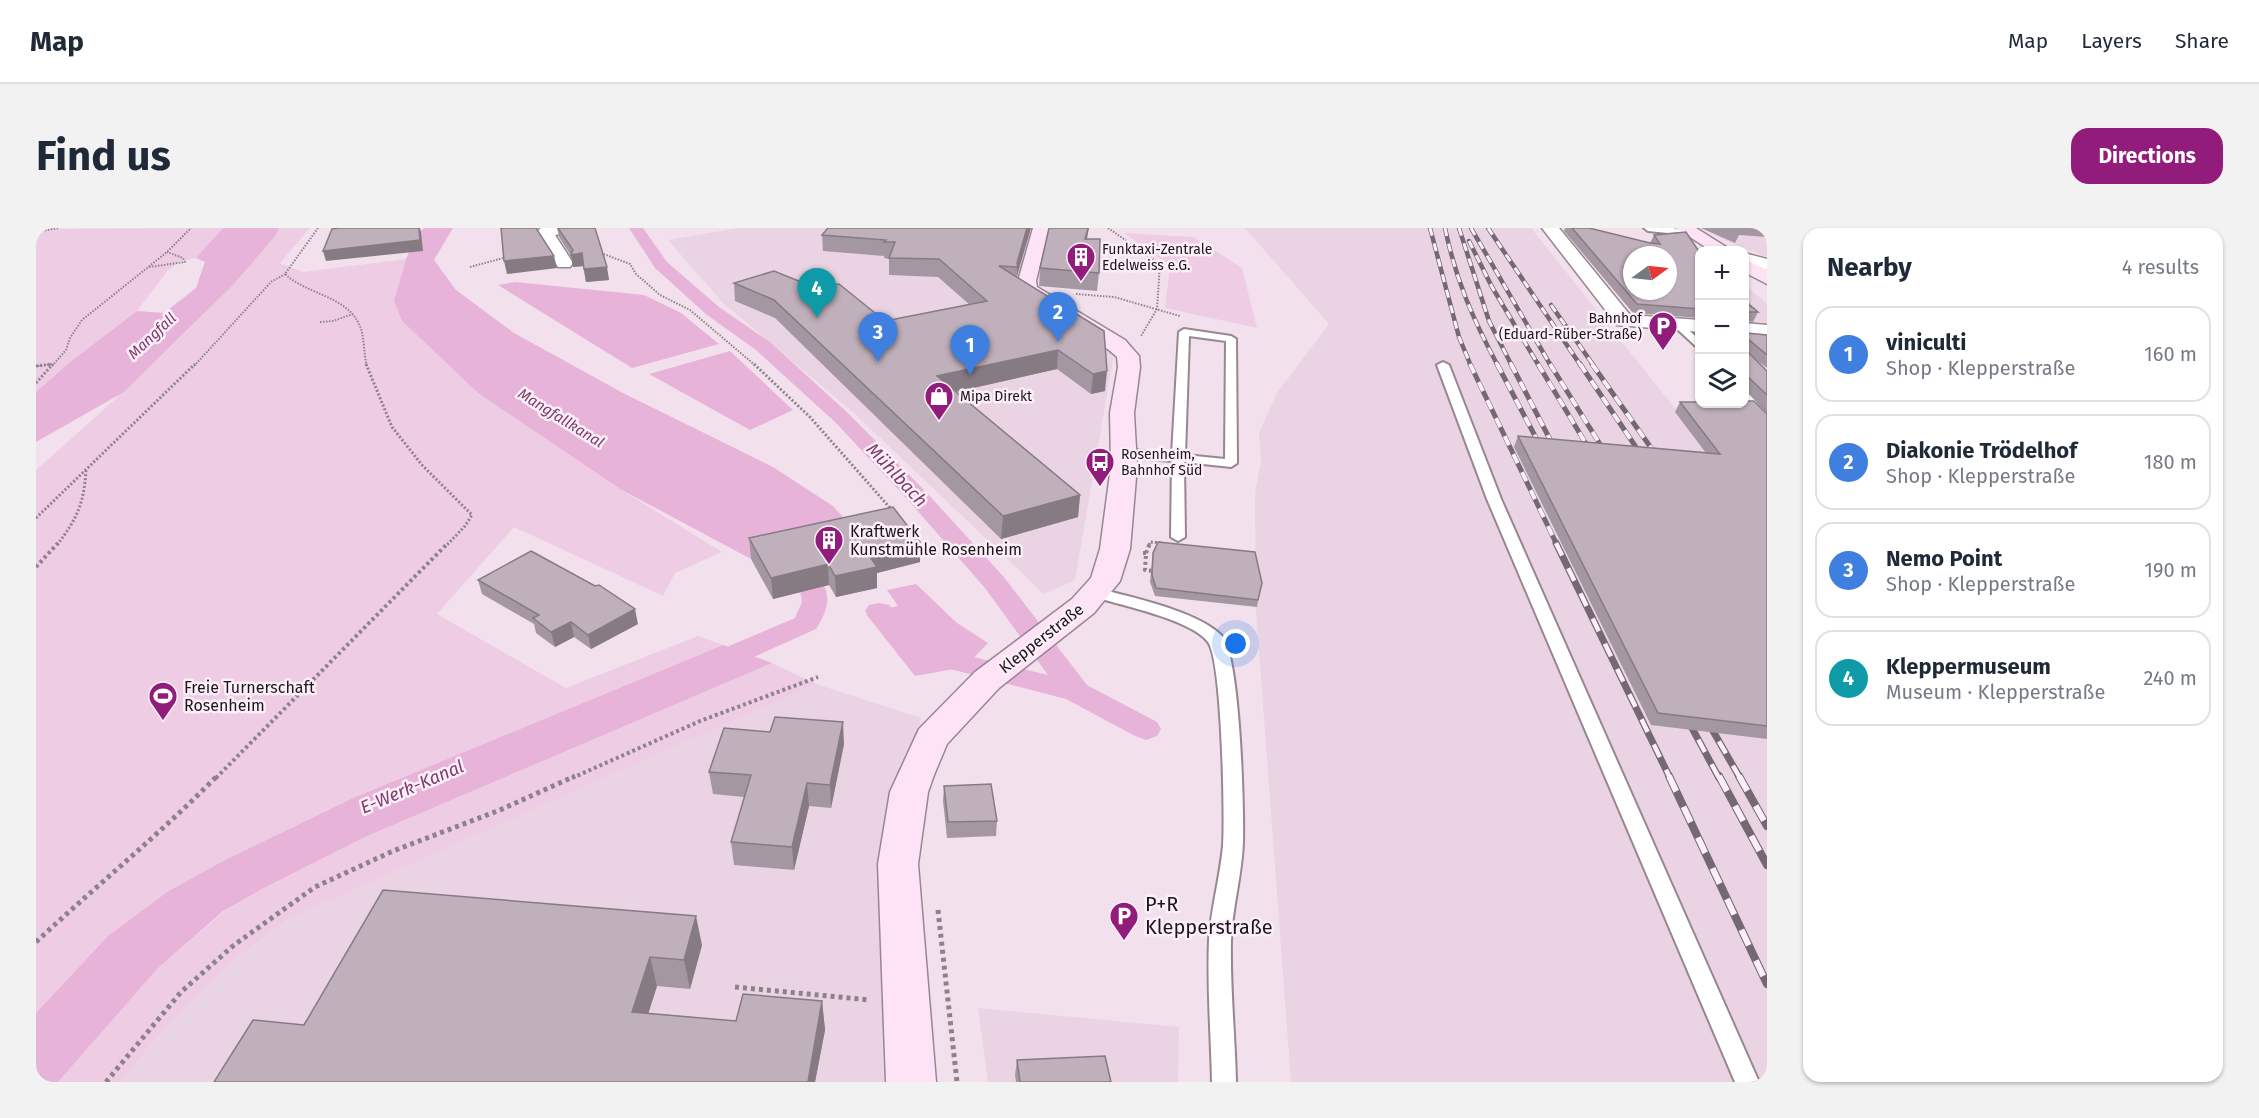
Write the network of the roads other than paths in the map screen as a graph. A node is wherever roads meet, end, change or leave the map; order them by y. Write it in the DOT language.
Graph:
graph roads {
  1 [pos="566,228"];
  2 [pos="1041,228"];
  3 [pos="1550,228"];
  4 [pos="1648,228"];
  5 [pos="1686,230"];
  6 [pos="547,234"];
  7 [pos="1715,246"];
  8 [pos="564,263"];
  9 [pos="1689,325"];
  10 [pos="1749,329"];
  11 [pos="1767,331"];
  12 [pos="1749,338"];
  13 [pos="1767,340"];
  14 [pos="1443,365"];
  15 [pos="1749,401"];
  16 [pos="1767,420"];
  17 [pos="1124,453"];
  18 [pos="1178,458"];
  19 [pos="1178,537"];
  20 [pos="1096,593"];
  21 [pos="912,1082"];
  22 [pos="1224,1082"];
  23 [pos="1747,1082"];
  1 -- 6 [label="street"];
  2 -- 17 [label="street, Klepperstraße"];
  3 -- 9 [label="street"];
  4 -- 5 [label="lane"];
  5 -- 7 [label="street"];
  6 -- 8 [label="street"];
  10 -- 11 [label="street"];
  12 -- 13 [label="lane"];
  14 -- 23 [label="lane"];
  15 -- 16 [label="lane"];
  17 -- 18 [label="lane"];
  17 -- 20 [label="street, Klepperstraße"];
  18 -- 18 [label="lane"];
  18 -- 19 [label="lane"];
  20 -- 21 [label="street, Klepperstraße"];
  20 -- 22 [label="lane"];
}
